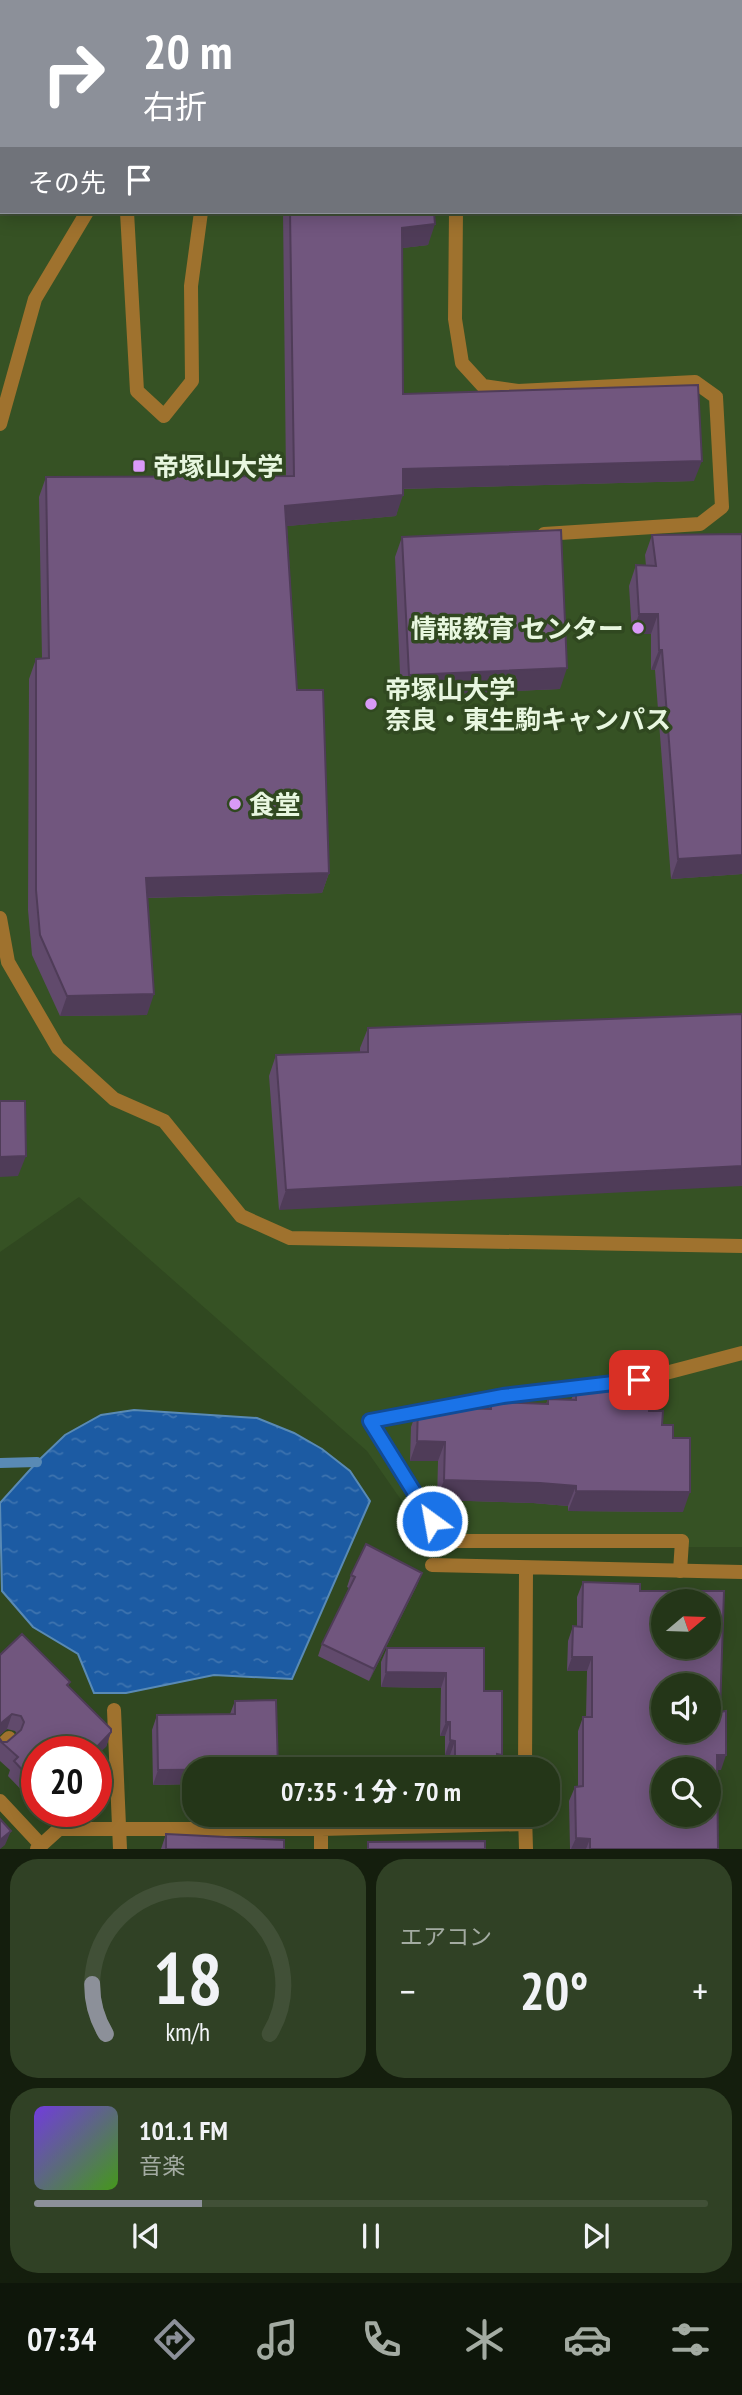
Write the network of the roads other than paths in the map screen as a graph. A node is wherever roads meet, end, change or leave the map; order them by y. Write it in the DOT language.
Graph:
graph roads {
  1 [pos="87,214"];
  2 [pos="127,214"];
  3 [pos="201,214"];
  4 [pos="456,214"];
  5 [pos="0,424"];
  6 [pos="523,536"];
  7 [pos="0,918"];
  8 [pos="742,1246"];
  9 [pos="742,1353"];
  10 [pos="432,1565"];
  11 [pos="526,1569"];
  12 [pos="680,1571"];
  13 [pos="742,1572"];
  14 [pos="114,1710"];
  15 [pos="526,1757"];
  16 [pos="0,1801"];
  17 [pos="362,1827"];
  18 [pos="526,1827"];
  19 [pos="120,1829"];
  20 [pos="321,1829"];
  21 [pos="39,1847"];
  22 [pos="120,1849"];
  23 [pos="321,1849"];
  24 [pos="526,1849"];
  1 -- 5 [label="street"];
  2 -- 3 [label="street"];
  4 -- 6 [label="street"];
  7 -- 8 [label="street"];
  9 -- 12 [label="street"];
  10 -- 11 [label="street"];
  11 -- 12 [label="street"];
  11 -- 15 [label="street"];
  12 -- 13 [label="street"];
  14 -- 19 [label="street"];
  16 -- 21 [label="street"];
  17 -- 20 [label="street"];
  18 -- 24 [label="street"];
  19 -- 20 [label="street"];
  19 -- 21 [label="street"];
  19 -- 22 [label="street"];
  20 -- 23 [label="street"];
}
